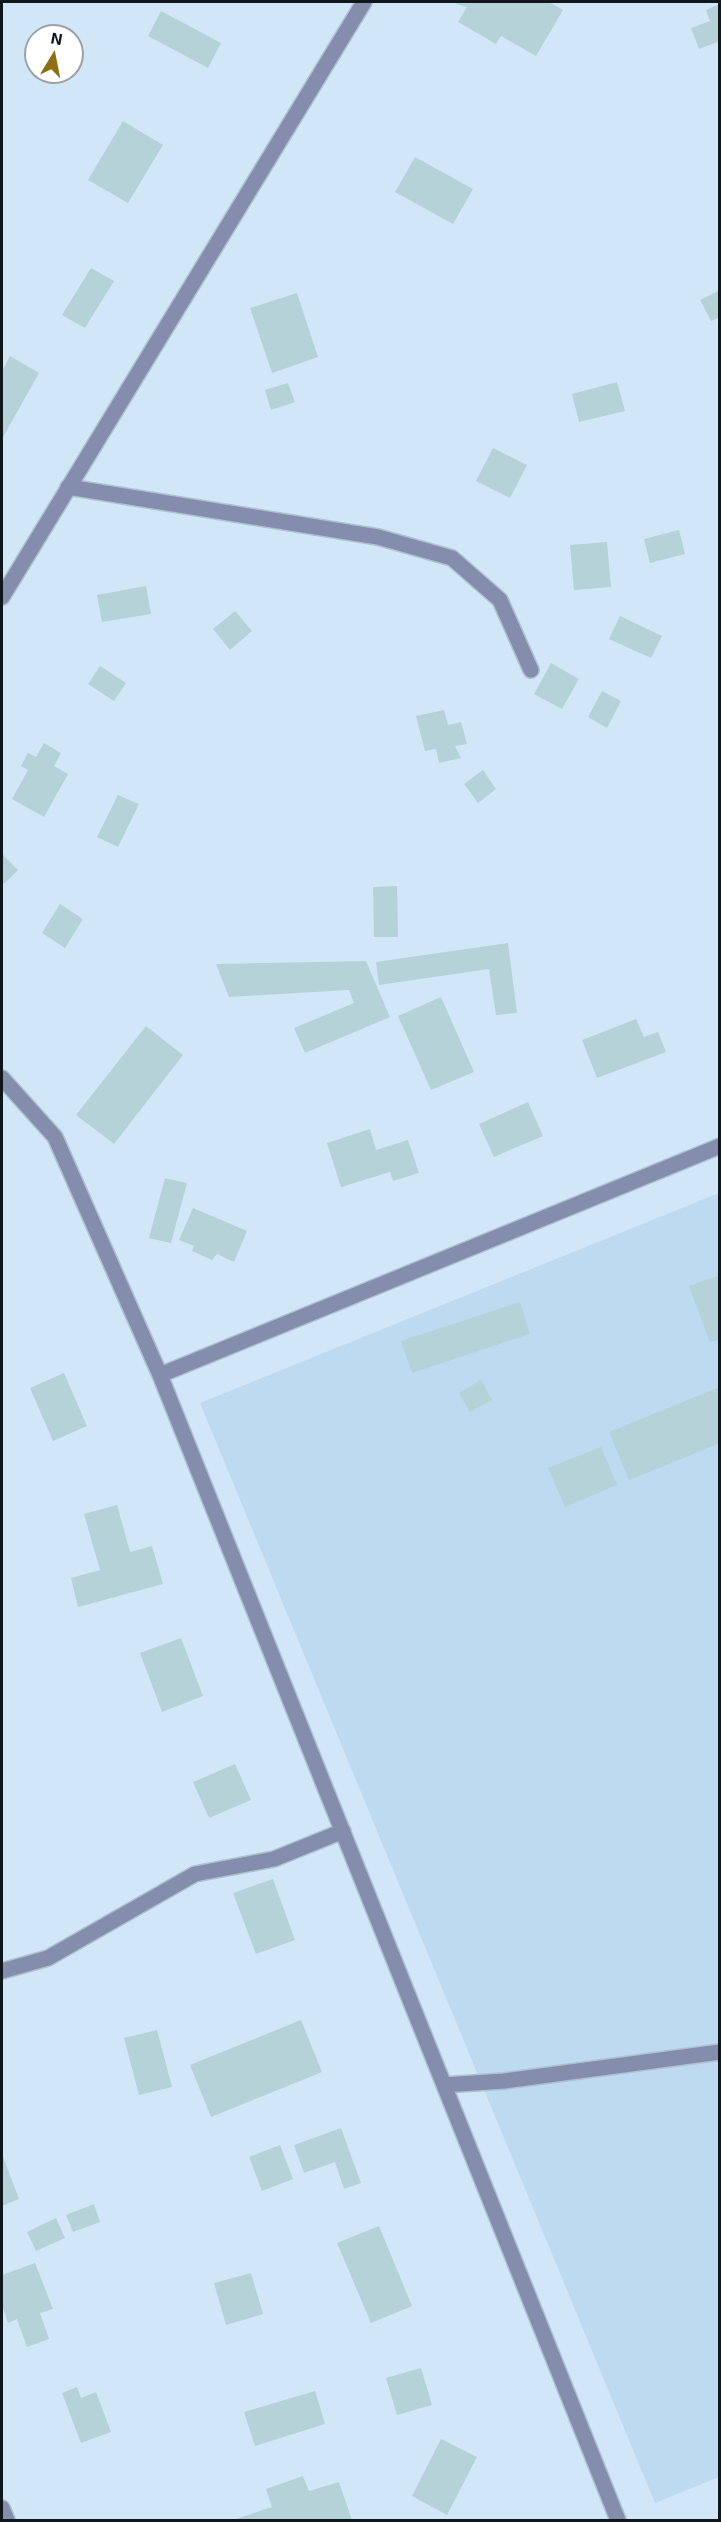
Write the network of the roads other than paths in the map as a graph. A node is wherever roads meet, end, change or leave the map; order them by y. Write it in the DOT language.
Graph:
graph roads {
  1 [pos="364,2"];
  2 [pos="68,486"];
  3 [pos="2,597"];
  4 [pos="531,670"];
  5 [pos="2,1078"];
  6 [pos="720,1146"];
  7 [pos="160,1375"];
  8 [pos="343,1831"];
  9 [pos="2,1971"];
  10 [pos="720,2052"];
  11 [pos="444,2085"];
  12 [pos="2,2508"];
  13 [pos="7,2520"];
  14 [pos="618,2520"];
  1 -- 2 [label="street"];
  2 -- 3 [label="street"];
  2 -- 4 [label="street"];
  5 -- 7 [label="street"];
  6 -- 7 [label="street"];
  7 -- 8 [label="street"];
  8 -- 9 [label="street"];
  8 -- 11 [label="street"];
  10 -- 11 [label="street"];
  11 -- 14 [label="street"];
  12 -- 13 [label="street"];
}
